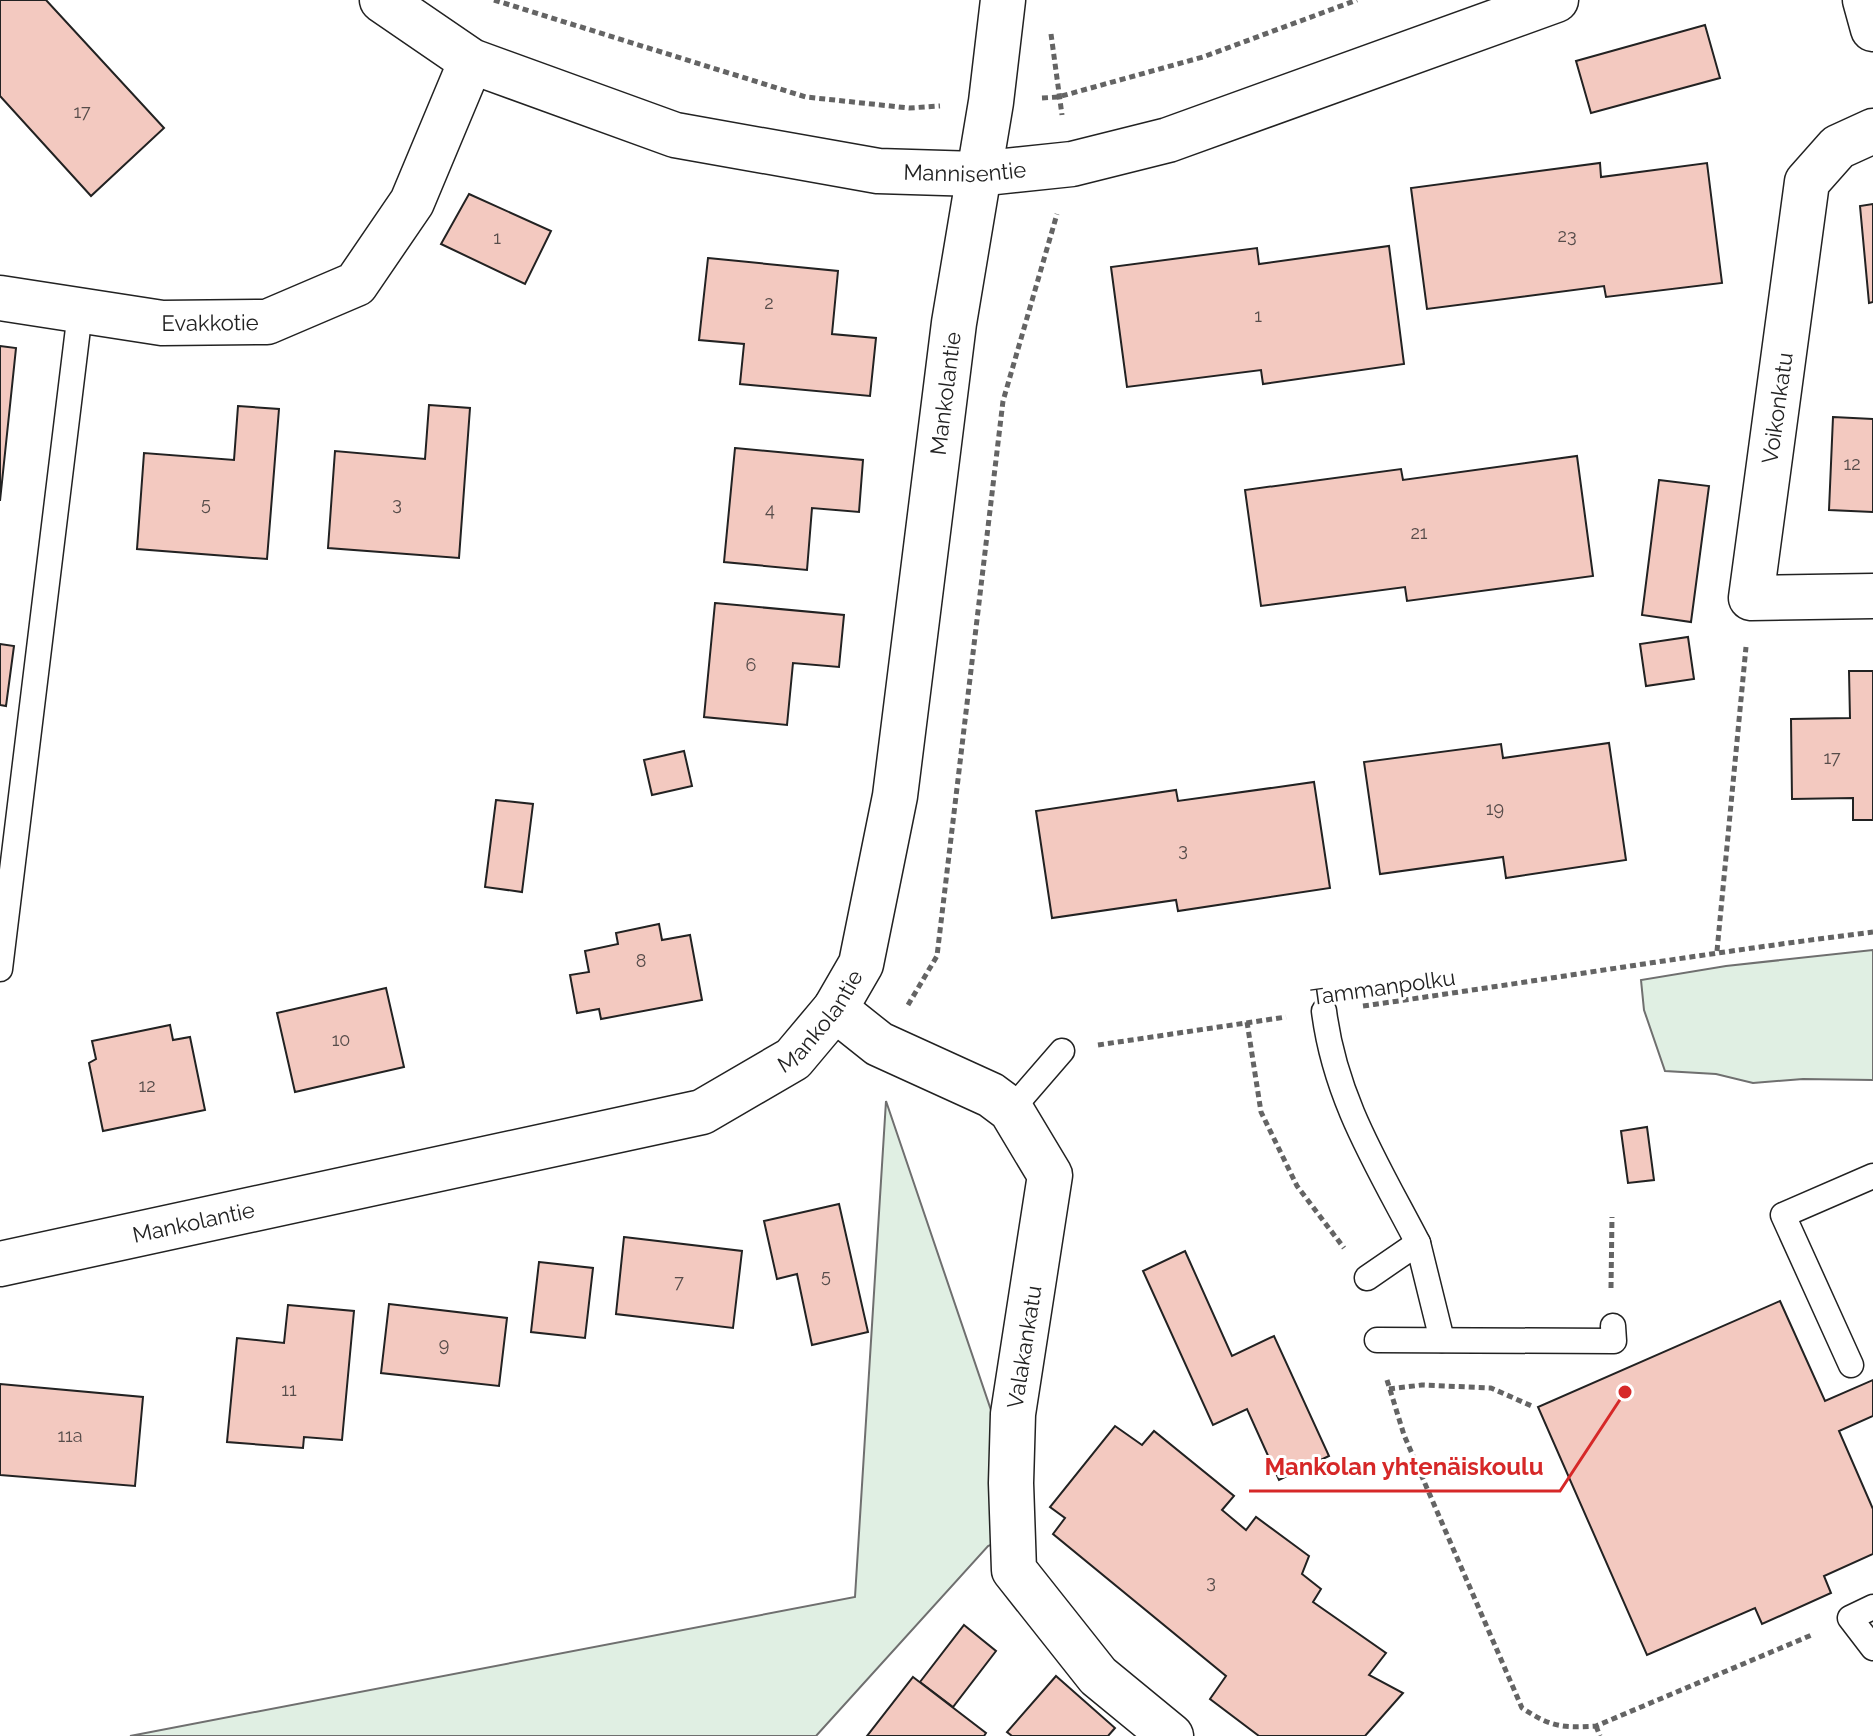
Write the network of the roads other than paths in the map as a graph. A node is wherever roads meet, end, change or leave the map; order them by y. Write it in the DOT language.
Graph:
graph roads {
  1 [pos="382,0"];
  2 [pos="1003,0"];
  3 [pos="1556,0"];
  4 [pos="1865,0"];
  5 [pos="1873,29"];
  6 [pos="471,61"];
  7 [pos="1873,131"];
  8 [pos="977,174"];
  9 [pos="0,298"];
  10 [pos="80,312"];
  11 [pos="1873,596"];
  12 [pos="0,969"];
  13 [pos="835,1009"];
  14 [pos="1324,1011"];
  15 [pos="1062,1051"];
  16 [pos="1011,1110"];
  17 [pos="1873,1176"];
  18 [pos="1418,1243"];
  19 [pos="0,1264"];
  20 [pos="1367,1278"];
  21 [pos="1613,1326"];
  22 [pos="1377,1340"];
  23 [pos="1442,1340"];
  24 [pos="1851,1365"];
  25 [pos="1873,1607"];
  26 [pos="1873,1648"];
  27 [pos="1171,1736"];
  1 -- 6 [label="street, Mannisentie"];
  2 -- 8 [label="street, Mankolantie"];
  3 -- 8 [label="street, Mannisentie"];
  4 -- 5 [label="street"];
  6 -- 8 [label="street, Mannisentie"];
  6 -- 10 [label="street, Evakkotie"];
  7 -- 11 [label="street, Voikonkatu"];
  8 -- 13 [label="street, Mankolantie"];
  9 -- 10 [label="street, Evakkotie"];
  10 -- 12 [label="lane"];
  13 -- 16 [label="street, Valakankatu"];
  13 -- 19 [label="street, Mankolantie"];
  14 -- 18 [label="lane"];
  15 -- 16 [label="lane"];
  16 -- 27 [label="street, Valakankatu"];
  17 -- 24 [label="lane"];
  18 -- 20 [label="lane"];
  18 -- 23 [label="lane"];
  21 -- 23 [label="lane"];
  22 -- 23 [label="lane"];
  25 -- 26 [label="lane"];
}
